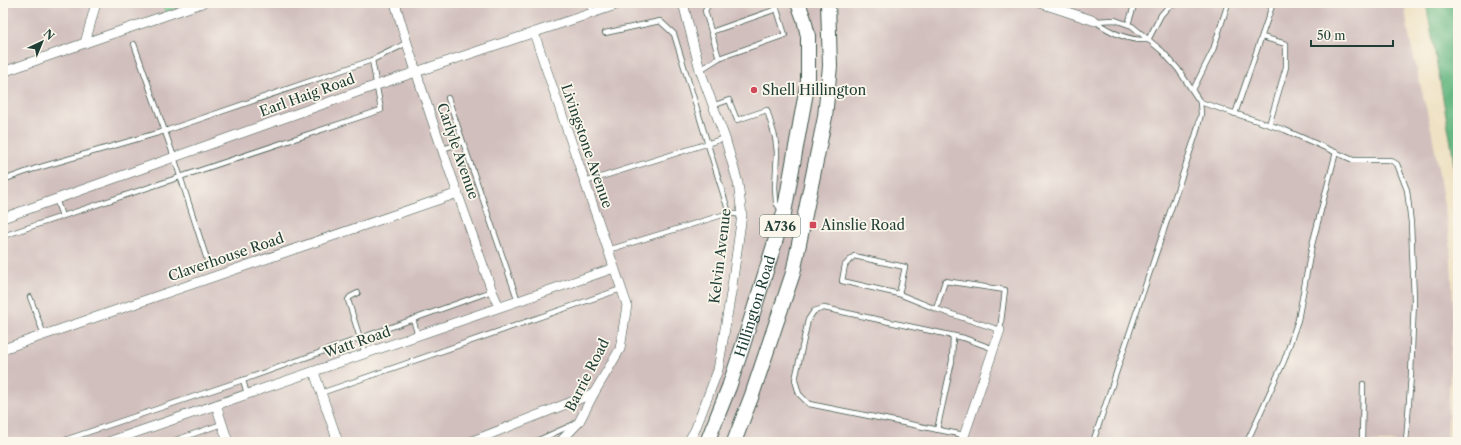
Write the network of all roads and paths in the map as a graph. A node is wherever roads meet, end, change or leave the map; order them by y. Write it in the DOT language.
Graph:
graph roads {
  1 [pos="96,3"];
  2 [pos="202,3"];
  3 [pos="395,3"];
  4 [pos="589,3"];
  5 [pos="622,3"];
  6 [pos="683,3"];
  7 [pos="709,3"];
  8 [pos="776,3"];
  9 [pos="798,3"];
  10 [pos="828,3"];
  11 [pos="1040,3"];
  12 [pos="1135,3"];
  13 [pos="1178,3"];
  14 [pos="1228,3"];
  15 [pos="1273,3"];
  16 [pos="777,9"];
  17 [pos="592,13"];
  18 [pos="1095,21"];
  19 [pos="1128,24"];
  20 [pos="711,32"];
  21 [pos="534,33"];
  22 [pos="605,33"];
  23 [pos="1262,37"];
  24 [pos="1148,40"];
  25 [pos="407,42"];
  26 [pos="85,43"];
  27 [pos="134,44"];
  28 [pos="720,58"];
  29 [pos="372,60"];
  30 [pos="700,70"];
  31 [pos="3,72"];
  32 [pos="417,73"];
  33 [pos="377,85"];
  34 [pos="1193,90"];
  35 [pos="448,98"];
  36 [pos="1200,102"];
  37 [pos="712,106"];
  38 [pos="1235,114"];
  39 [pos="1269,125"];
  40 [pos="164,132"];
  41 [pos="725,138"];
  42 [pos="463,142"];
  43 [pos="708,143"];
  44 [pos="443,149"];
  45 [pos="1336,152"];
  46 [pos="174,157"];
  47 [pos="180,177"];
  48 [pos="3,180"];
  49 [pos="585,182"];
  50 [pos="458,193"];
  51 [pos="56,199"];
  52 [pos="729,213"];
  53 [pos="784,213"];
  54 [pos="742,215"];
  55 [pos="62,216"];
  56 [pos="3,218"];
  57 [pos="3,236"];
  58 [pos="608,250"];
  59 [pos="209,266"];
  60 [pos="614,268"];
  61 [pos="621,289"];
  62 [pos="492,292"];
  63 [pos="358,293"];
  64 [pos="899,294"];
  65 [pos="30,298"];
  66 [pos="518,301"];
  67 [pos="499,307"];
  68 [pos="936,309"];
  69 [pos="414,319"];
  70 [pos="1000,330"];
  71 [pos="44,335"];
  72 [pos="418,336"];
  73 [pos="953,336"];
  74 [pos="360,338"];
  75 [pos="3,349"];
  76 [pos="994,349"];
  77 [pos="365,354"];
  78 [pos="314,372"];
  79 [pos="243,380"];
  80 [pos="1363,384"];
  81 [pos="321,393"];
  82 [pos="594,393"];
  83 [pos="247,394"];
  84 [pos="216,405"];
  85 [pos="579,422"];
  86 [pos="222,424"];
  87 [pos="937,430"];
  88 [pos="963,439"];
  89 [pos="59,442"];
  90 [pos="108,442"];
  91 [pos="170,442"];
  92 [pos="228,442"];
  93 [pos="338,442"];
  94 [pos="470,442"];
  95 [pos="534,442"];
  96 [pos="560,442"];
  97 [pos="688,442"];
  98 [pos="707,442"];
  99 [pos="734,442"];
  100 [pos="1093,442"];
  101 [pos="1247,442"];
  102 [pos="1362,442"];
  103 [pos="1406,442"];
  1 -- 26 [label="street"];
  2 -- 26 [label="street"];
  3 -- 25 [label="street, Carlyle Avenue"];
  4 -- 17 [label="lane"];
  5 -- 17 [label="street, Earl Haig Road"];
  6 -- 30 [label="street, Kelvin Avenue"];
  7 -- 20 [label="lane"];
  8 -- 16 [label="lane"];
  9 -- 53 [label="main road, Hillington Road / A736"];
  10 -- 99 [label="main road, Hillington Road / A736"];
  11 -- 18 [label="street"];
  12 -- 19 [label="lane"];
  13 -- 24 [label="lane"];
  14 -- 34 [label="lane"];
  15 -- 23 [label="lane"];
  16 -- 20 [label="lane"];
  16 -- 28 [label="lane"];
  17 -- 21 [label="street, Earl Haig Road"];
  18 -- 19 [label="lane"];
  18 -- 24 [label="lane"];
  19 -- 24 [label="lane"];
  20 -- 28 [label="lane"];
  21 -- 32 [label="street, Earl Haig Road"];
  21 -- 49 [label="street, Livingstone Avenue"];
  22 -- 43 [label="lane"];
  23 -- 38 [label="lane"];
  23 -- 39 [label="lane"];
  24 -- 34 [label="lane"];
  25 -- 29 [label="lane"];
  25 -- 32 [label="street, Carlyle Avenue"];
  26 -- 31 [label="street"];
  27 -- 40 [label="lane"];
  28 -- 30 [label="lane"];
  29 -- 33 [label="lane"];
  29 -- 40 [label="lane"];
  30 -- 37 [label="street, Kelvin Avenue"];
  32 -- 33 [label="street, Earl Haig Road"];
  32 -- 44 [label="street, Carlyle Avenue"];
  33 -- 46 [label="street, Earl Haig Road"];
  33 -- 47 [label="lane"];
  34 -- 36 [label="lane"];
  35 -- 42 [label="lane"];
  36 -- 38 [label="lane"];
  36 -- 100 [label="lane"];
  37 -- 41 [label="street, Kelvin Avenue"];
  37 -- 53 [label="lane"];
  38 -- 39 [label="lane"];
  39 -- 45 [label="lane"];
  40 -- 46 [label="lane"];
  40 -- 48 [label="lane"];
  41 -- 43 [label="lane"];
  41 -- 54 [label="street, Kelvin Avenue"];
  42 -- 44 [label="lane"];
  42 -- 66 [label="lane"];
  43 -- 49 [label="lane"];
  43 -- 52 [label="lane"];
  44 -- 50 [label="street, Carlyle Avenue"];
  45 -- 101 [label="lane"];
  45 -- 103 [label="lane"];
  46 -- 47 [label="lane"];
  46 -- 51 [label="street, Earl Haig Road"];
  47 -- 55 [label="lane"];
  47 -- 59 [label="lane"];
  49 -- 58 [label="street, Livingstone Avenue"];
  50 -- 62 [label="street, Carlyle Avenue"];
  50 -- 71 [label="street, Claverhouse Road"];
  51 -- 55 [label="lane"];
  51 -- 56 [label="street, Earl Haig Road"];
  52 -- 54 [label="lane"];
  52 -- 58 [label="lane"];
  53 -- 98 [label="main road, Hillington Road / A736"];
  54 -- 97 [label="street, Kelvin Avenue"];
  55 -- 57 [label="lane"];
  58 -- 60 [label="street, Livingstone Avenue"];
  60 -- 61 [label="street, Barrie Road"];
  60 -- 66 [label="street, Watt Road"];
  61 -- 81 [label="lane"];
  61 -- 82 [label="street, Barrie Road"];
  62 -- 67 [label="street, Carlyle Avenue"];
  62 -- 69 [label="lane"];
  63 -- 74 [label="lane"];
  64 -- 64 [label="lane"];
  64 -- 68 [label="lane"];
  65 -- 71 [label="lane"];
  66 -- 67 [label="street, Watt Road"];
  67 -- 72 [label="street, Watt Road"];
  68 -- 70 [label="lane"];
  68 -- 70 [label="lane"];
  69 -- 72 [label="lane"];
  69 -- 74 [label="lane"];
  70 -- 76 [label="street"];
  71 -- 75 [label="street, Claverhouse Road"];
  72 -- 77 [label="street, Watt Road"];
  73 -- 76 [label="lane"];
  73 -- 87 [label="lane"];
  73 -- 87 [label="lane"];
  74 -- 77 [label="lane"];
  74 -- 79 [label="lane"];
  76 -- 88 [label="street"];
  77 -- 78 [label="street, Watt Road"];
  78 -- 81 [label="street"];
  78 -- 83 [label="street, Watt Road"];
  79 -- 83 [label="lane"];
  79 -- 89 [label="lane"];
  80 -- 102 [label="lane"];
  81 -- 93 [label="street"];
  82 -- 85 [label="street, Barrie Road"];
  82 -- 94 [label="street"];
  83 -- 84 [label="street, Watt Road"];
  84 -- 86 [label="street"];
  84 -- 90 [label="street, Watt Road"];
  85 -- 95 [label="lane"];
  85 -- 96 [label="street, Barrie Road"];
  86 -- 91 [label="lane"];
  86 -- 92 [label="street"];
  87 -- 88 [label="lane"];
}
